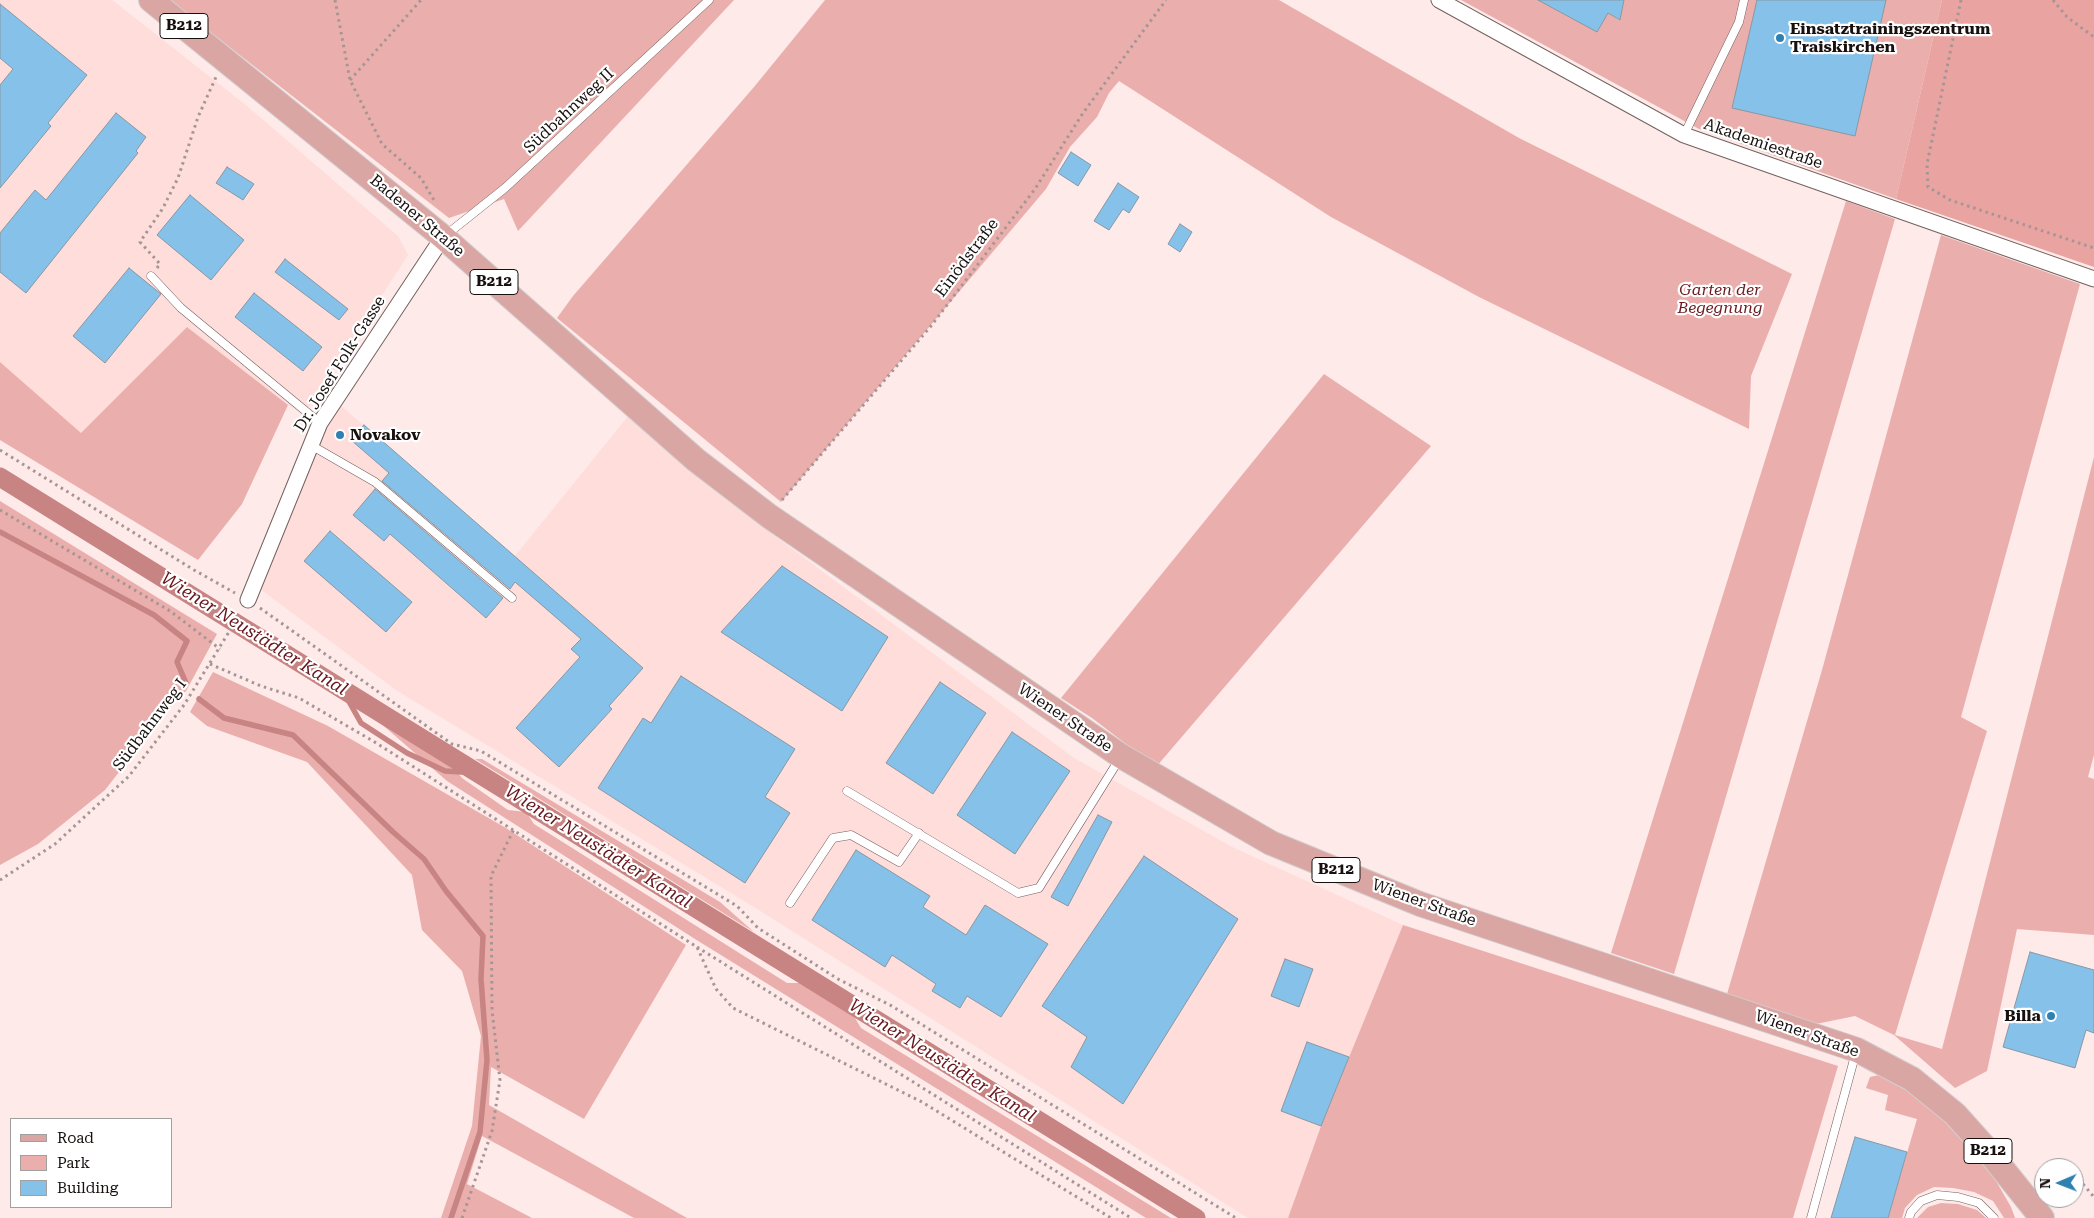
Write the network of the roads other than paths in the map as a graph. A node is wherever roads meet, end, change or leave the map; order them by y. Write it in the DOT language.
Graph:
graph roads {
  1 [pos="151,0"];
  2 [pos="709,0"];
  3 [pos="1439,0"];
  4 [pos="1744,0"];
  5 [pos="1684,135"];
  6 [pos="443,237"];
  7 [pos="151,276"];
  8 [pos="2094,278"];
  9 [pos="320,423"];
  10 [pos="309,444"];
  11 [pos="769,516"];
  12 [pos="512,598"];
  13 [pos="248,600"];
  14 [pos="1121,756"];
  15 [pos="846,791"];
  16 [pos="918,834"];
  17 [pos="790,903"];
  18 [pos="1857,1050"];
  19 [pos="2018,1190"];
  20 [pos="1811,1218"];
  21 [pos="1909,1218"];
  22 [pos="1994,1218"];
  23 [pos="2026,1218"];
  24 [pos="2042,1218"];
  1 -- 6 [label="main road, Badener Straße / B212"];
  2 -- 6 [label="lane, Südbahnweg II"];
  3 -- 5 [label="street, Akademiestraße"];
  4 -- 5 [label="lane"];
  5 -- 8 [label="street, Akademiestraße"];
  6 -- 9 [label="street, Dr. Josef Folk-Gasse"];
  6 -- 11 [label="main road, Badener Straße / B212"];
  7 -- 9 [label="lane"];
  9 -- 10 [label="street, Dr. Josef Folk-Gasse"];
  10 -- 12 [label="lane"];
  10 -- 13 [label="street, Dr. Josef Folk-Gasse"];
  11 -- 14 [label="main road, Wiener Straße / B212"];
  14 -- 16 [label="lane"];
  14 -- 18 [label="main road, Wiener Straße / B212"];
  15 -- 16 [label="lane"];
  16 -- 17 [label="lane"];
  18 -- 19 [label="main road, Wiener Straße / B212"];
  18 -- 20 [label="lane"];
  19 -- 23 [label="main road, Wiener Straße / B212"];
  19 -- 24 [label="main road, Wiener Straße / B212"];
  21 -- 22 [label="lane"];
}
